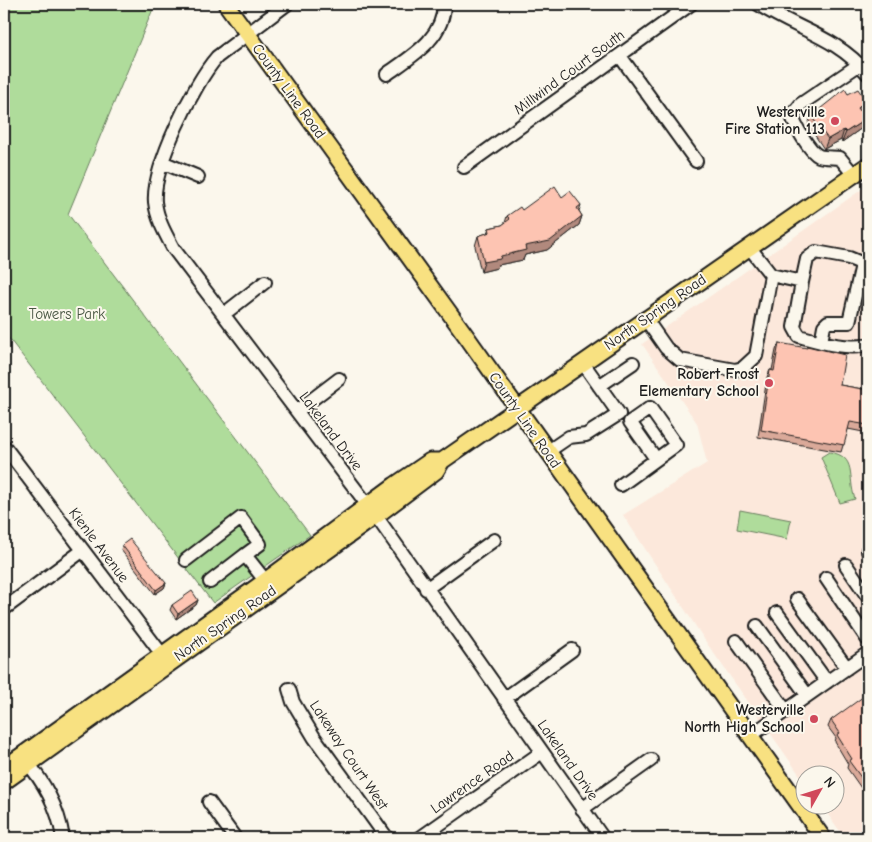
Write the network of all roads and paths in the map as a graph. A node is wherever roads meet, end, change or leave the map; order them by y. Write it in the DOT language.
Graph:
graph roads {
  1 [pos="226,4"];
  2 [pos="287,4"];
  3 [pos="444,4"];
  4 [pos="692,4"];
  5 [pos="758,4"];
  6 [pos="248,34"];
  7 [pos="620,56"];
  8 [pos="860,64"];
  9 [pos="387,74"];
  10 [pos="868,74"];
  11 [pos="696,160"];
  12 [pos="162,162"];
  13 [pos="868,165"];
  14 [pos="464,167"];
  15 [pos="854,175"];
  16 [pos="198,177"];
  17 [pos="750,248"];
  18 [pos="771,275"];
  19 [pos="266,282"];
  20 [pos="802,282"];
  21 [pos="224,314"];
  22 [pos="645,318"];
  23 [pos="820,342"];
  24 [pos="868,345"];
  25 [pos="582,362"];
  26 [pos="633,362"];
  27 [pos="340,379"];
  28 [pos="599,386"];
  29 [pos="517,409"];
  30 [pos="297,411"];
  31 [pos="619,414"];
  32 [pos="630,422"];
  33 [pos="4,446"];
  34 [pos="548,452"];
  35 [pos="656,459"];
  36 [pos="622,486"];
  37 [pos="372,511"];
  38 [pos="494,540"];
  39 [pos="82,552"];
  40 [pos="245,555"];
  41 [pos="186,560"];
  42 [pos="846,565"];
  43 [pos="826,578"];
  44 [pos="210,582"];
  45 [pos="269,586"];
  46 [pos="426,589"];
  47 [pos="868,597"];
  48 [pos="797,599"];
  49 [pos="4,608"];
  50 [pos="777,613"];
  51 [pos="757,626"];
  52 [pos="868,640"];
  53 [pos="736,641"];
  54 [pos="572,650"];
  55 [pos="868,653"];
  56 [pos="165,659"];
  57 [pos="847,668"];
  58 [pos="827,682"];
  59 [pos="289,689"];
  60 [pos="807,696"];
  61 [pos="504,698"];
  62 [pos="786,711"];
  63 [pos="750,736"];
  64 [pos="542,752"];
  65 [pos="25,759"];
  66 [pos="650,760"];
  67 [pos="4,768"];
  68 [pos="4,782"];
  69 [pos="209,802"];
  70 [pos="582,809"];
  71 [pos="63,838"];
  72 [pos="235,838"];
  73 [pos="387,838"];
  74 [pos="420,838"];
  75 [pos="604,838"];
  76 [pos="822,838"];
  1 -- 6 [label="main road, County Line Road"];
  2 -- 6 [label="street, Lakeland Drive"];
  3 -- 9 [label="street"];
  4 -- 7 [label="street, Millwind Court South"];
  5 -- 8 [label="street"];
  6 -- 12 [label="street, Lakeland Drive"];
  6 -- 29 [label="main road, County Line Road"];
  7 -- 11 [label="street"];
  7 -- 14 [label="street, Millwind Court South"];
  8 -- 10 [label="street"];
  8 -- 15 [label="street"];
  12 -- 16 [label="street"];
  12 -- 21 [label="street, Lakeland Drive"];
  13 -- 15 [label="main road, North Spring Road"];
  15 -- 17 [label="main road, North Spring Road"];
  17 -- 18 [label="street"];
  17 -- 22 [label="main road, North Spring Road"];
  18 -- 20 [label="street"];
  18 -- 22 [label="street"];
  19 -- 21 [label="street"];
  20 -- 23 [label="street"];
  20 -- 23 [label="street"];
  21 -- 30 [label="street, Lakeland Drive"];
  22 -- 25 [label="main road, North Spring Road"];
  23 -- 24 [label="street"];
  25 -- 28 [label="street"];
  25 -- 29 [label="main road, North Spring Road"];
  26 -- 28 [label="street"];
  27 -- 30 [label="street"];
  28 -- 31 [label="street"];
  29 -- 34 [label="main road, County Line Road"];
  29 -- 37 [label="main road, North Spring Road"];
  30 -- 37 [label="street, Lakeland Drive"];
  31 -- 32 [label="street"];
  31 -- 34 [label="street"];
  32 -- 35 [label="street"];
  32 -- 35 [label="street"];
  33 -- 39 [label="street, Kienle Avenue"];
  34 -- 63 [label="main road, County Line Road"];
  35 -- 36 [label="street"];
  37 -- 45 [label="main road, North Spring Road"];
  37 -- 46 [label="street, Lakeland Drive"];
  38 -- 46 [label="street"];
  39 -- 49 [label="street"];
  39 -- 56 [label="street, Kienle Avenue"];
  40 -- 41 [label="street"];
  40 -- 44 [label="street"];
  40 -- 45 [label="street"];
  42 -- 47 [label="street"];
  43 -- 52 [label="street"];
  45 -- 56 [label="main road, North Spring Road"];
  46 -- 61 [label="street, Lakeland Drive"];
  48 -- 57 [label="street"];
  50 -- 58 [label="street"];
  51 -- 60 [label="street"];
  53 -- 62 [label="street"];
  54 -- 61 [label="street"];
  55 -- 57 [label="street"];
  56 -- 65 [label="main road, North Spring Road"];
  57 -- 58 [label="street"];
  58 -- 60 [label="street"];
  59 -- 73 [label="street, Lakeway Court West"];
  60 -- 62 [label="street"];
  61 -- 64 [label="street, Lakeland Drive"];
  62 -- 63 [label="street"];
  63 -- 76 [label="main road, County Line Road"];
  64 -- 70 [label="street, Lakeland Drive"];
  64 -- 74 [label="street, Lawrence Road"];
  65 -- 67 [label="main road, North Spring Road"];
  65 -- 68 [label="main road, North Spring Road"];
  65 -- 71 [label="street"];
  66 -- 70 [label="street"];
  69 -- 72 [label="street"];
  70 -- 75 [label="street, Lakeland Drive"];
}
